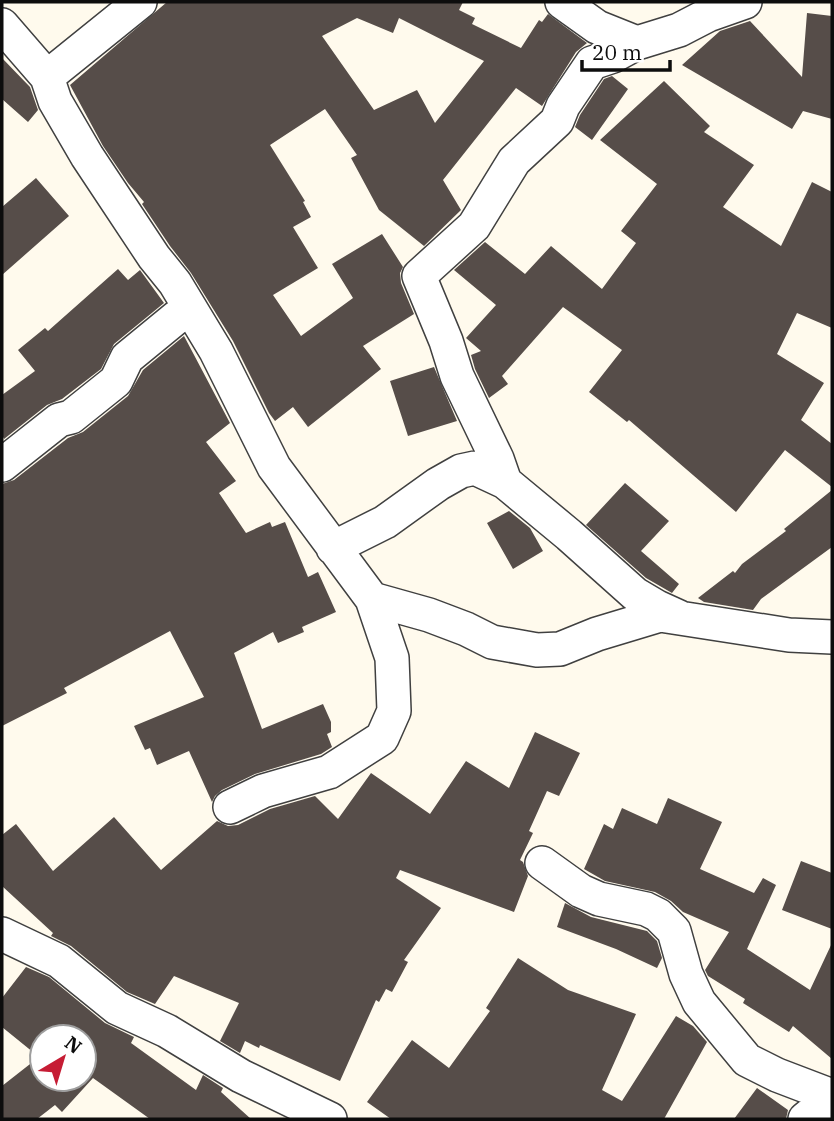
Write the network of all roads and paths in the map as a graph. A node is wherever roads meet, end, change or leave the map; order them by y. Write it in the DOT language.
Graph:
graph roads {
  1 [pos="140,2"];
  2 [pos="562,2"];
  3 [pos="745,2"];
  4 [pos="2,25"];
  5 [pos="637,44"];
  6 [pos="47,77"];
  7 [pos="191,310"];
  8 [pos="2,465"];
  9 [pos="505,482"];
  10 [pos="334,548"];
  11 [pos="372,599"];
  12 [pos="682,618"];
  13 [pos="832,637"];
  14 [pos="230,807"];
  15 [pos="542,863"];
  16 [pos="2,934"];
  17 [pos="832,1096"];
  18 [pos="330,1119"];
  19 [pos="805,1119"];
  1 -- 6 [label="street"];
  2 -- 5 [label="street"];
  3 -- 5 [label="street"];
  4 -- 6 [label="street"];
  5 -- 9 [label="street"];
  6 -- 7 [label="street"];
  7 -- 8 [label="street"];
  7 -- 10 [label="street"];
  9 -- 10 [label="street"];
  9 -- 12 [label="street"];
  10 -- 11 [label="street"];
  11 -- 12 [label="street"];
  11 -- 14 [label="street"];
  12 -- 13 [label="street"];
  15 -- 17 [label="street"];
  16 -- 18 [label="street"];
  17 -- 19 [label="street"];
}
